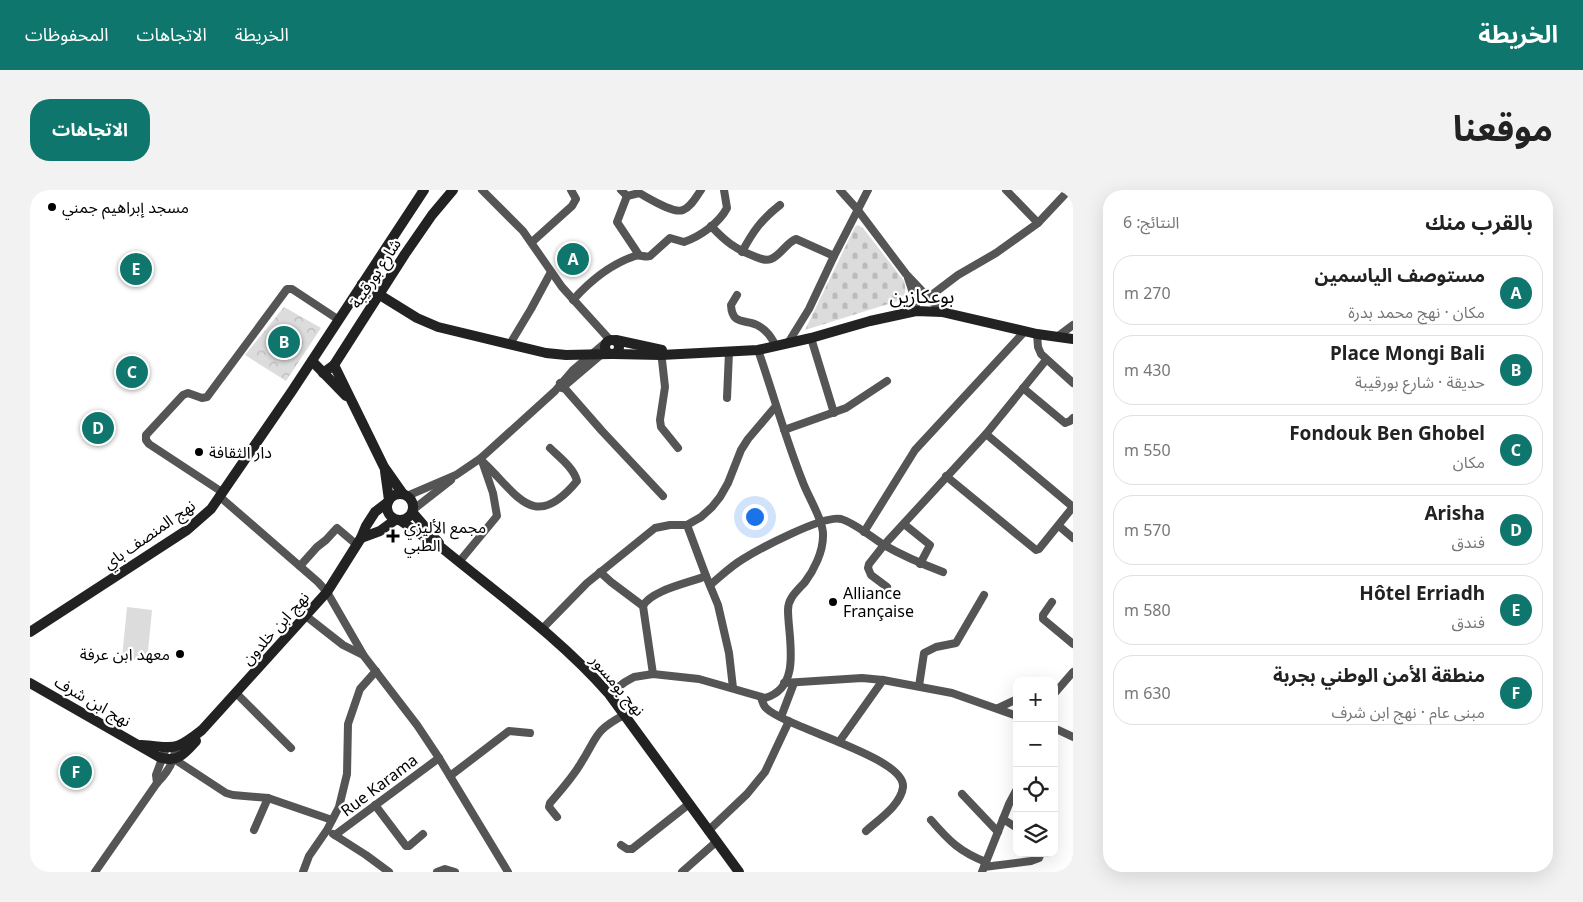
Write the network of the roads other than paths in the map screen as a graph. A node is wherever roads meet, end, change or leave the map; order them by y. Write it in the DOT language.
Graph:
graph roads {
  1 [pos="424,190"];
  2 [pos="453,190"];
  3 [pos="482,190"];
  4 [pos="571,190"];
  5 [pos="701,190"];
  6 [pos="724,190"];
  7 [pos="840,190"];
  8 [pos="868,190"];
  9 [pos="1006,190"];
  10 [pos="1069,190"];
  11 [pos="640,192"];
  12 [pos="624,193"];
  13 [pos="780,205"];
  14 [pos="858,210"];
  15 [pos="1038,223"];
  16 [pos="712,226"];
  17 [pos="532,242"];
  18 [pos="742,252"];
  19 [pos="639,255"];
  20 [pos="834,256"];
  21 [pos="551,272"];
  22 [pos="906,274"];
  23 [pos="362,284"];
  24 [pos="379,295"];
  25 [pos="737,295"];
  26 [pos="929,297"];
  27 [pos="572,300"];
  28 [pos="916,311"];
  29 [pos="942,312"];
  30 [pos="339,320"];
  31 [pos="1073,325"];
  32 [pos="1025,331"];
  33 [pos="1037,334"];
  34 [pos="812,338"];
  35 [pos="1057,338"];
  36 [pos="1073,339"];
  37 [pos="788,343"];
  38 [pos="510,344"];
  39 [pos="776,346"];
  40 [pos="609,348"];
  41 [pos="758,350"];
  42 [pos="661,352"];
  43 [pos="729,352"];
  44 [pos="591,355"];
  45 [pos="1046,360"];
  46 [pos="312,361"];
  47 [pos="334,365"];
  48 [pos="323,373"];
  49 [pos="887,381"];
  50 [pos="1073,383"];
  51 [pos="562,385"];
  52 [pos="1023,388"];
  53 [pos="727,398"];
  54 [pos="353,403"];
  55 [pos="776,406"];
  56 [pos="834,413"];
  57 [pos="1073,418"];
  58 [pos="784,430"];
  59 [pos="986,434"];
  60 [pos="550,448"];
  61 [pos="678,448"];
  62 [pos="482,460"];
  63 [pos="384,467"];
  64 [pos="456,475"];
  65 [pos="946,476"];
  66 [pos="221,494"];
  67 [pos="405,495"];
  68 [pos="664,496"];
  69 [pos="389,501"];
  70 [pos="1073,507"];
  71 [pos="413,511"];
  72 [pos="398,520"];
  73 [pos="820,522"];
  74 [pos="904,524"];
  75 [pos="687,525"];
  76 [pos="1059,526"];
  77 [pos="864,532"];
  78 [pos="1073,538"];
  79 [pos="359,542"];
  80 [pos="884,545"];
  81 [pos="442,548"];
  82 [pos="459,562"];
  83 [pos="920,564"];
  84 [pos="300,566"];
  85 [pos="600,572"];
  86 [pos="943,572"];
  87 [pos="706,576"];
  88 [pos="710,585"];
  89 [pos="886,587"];
  90 [pos="327,592"];
  91 [pos="984,595"];
  92 [pos="1052,602"];
  93 [pos="643,606"];
  94 [pos="306,616"];
  95 [pos="542,630"];
  96 [pos="30,632"];
  97 [pos="1073,644"];
  98 [pos="364,656"];
  99 [pos="376,671"];
  100 [pos="1073,672"];
  101 [pos="653,674"];
  102 [pos="883,680"];
  103 [pos="30,682"];
  104 [pos="794,683"];
  105 [pos="784,684"];
  106 [pos="919,686"];
  107 [pos="733,688"];
  108 [pos="1058,689"];
  109 [pos="236,693"];
  110 [pos="608,694"];
  111 [pos="761,697"];
  112 [pos="1013,701"];
  113 [pos="998,708"];
  114 [pos="1013,714"];
  115 [pos="624,716"];
  116 [pos="785,719"];
  117 [pos="202,730"];
  118 [pos="1058,730"];
  119 [pos="530,733"];
  120 [pos="1073,737"];
  121 [pos="839,742"];
  122 [pos="290,748"];
  123 [pos="168,752"];
  124 [pos="439,758"];
  125 [pos="174,759"];
  126 [pos="450,776"];
  127 [pos="157,783"];
  128 [pos="962,794"];
  129 [pos="268,798"];
  130 [pos="1013,798"];
  131 [pos="689,804"];
  132 [pos="375,805"];
  133 [pos="557,817"];
  134 [pos="332,820"];
  135 [pos="931,820"];
  136 [pos="1003,820"];
  137 [pos="1013,826"];
  138 [pos="254,830"];
  139 [pos="327,830"];
  140 [pos="708,831"];
  141 [pos="866,831"];
  142 [pos="998,832"];
  143 [pos="423,834"];
  144 [pos="335,835"];
  145 [pos="716,842"];
  146 [pos="621,845"];
  147 [pos="1039,857"];
  148 [pos="101,863"];
  149 [pos="984,867"];
  150 [pos="95,872"];
  151 [pos="103,872"];
  152 [pos="303,872"];
  153 [pos="389,872"];
  154 [pos="437,872"];
  155 [pos="455,872"];
  156 [pos="508,872"];
  157 [pos="682,872"];
  158 [pos="739,872"];
  1 -- 23 [label="main road, شارع بورقيبة"];
  2 -- 24 [label="main road, شارع بورقيبة"];
  3 -- 17 [label="street"];
  4 -- 17 [label="street"];
  5 -- 11 [label="street"];
  6 -- 16 [label="street"];
  7 -- 14 [label="street"];
  8 -- 14 [label="street"];
  9 -- 15 [label="street"];
  10 -- 15 [label="street"];
  11 -- 12 [label="street"];
  12 -- 19 [label="street"];
  13 -- 18 [label="street"];
  14 -- 20 [label="street"];
  14 -- 22 [label="street"];
  15 -- 26 [label="street"];
  16 -- 18 [label="street"];
  16 -- 19 [label="street"];
  17 -- 21 [label="street"];
  18 -- 20 [label="street"];
  19 -- 27 [label="street"];
  20 -- 37 [label="street"];
  21 -- 27 [label="street"];
  21 -- 38 [label="street"];
  22 -- 26 [label="street"];
  22 -- 28 [label="street"];
  23 -- 24 [label="main road"];
  23 -- 30 [label="main road, شارع بورقيبة"];
  24 -- 38 [label="main road"];
  24 -- 47 [label="main road, شارع بورقيبة"];
  25 -- 39 [label="street"];
  26 -- 29 [label="street"];
  27 -- 40 [label="street"];
  28 -- 29 [label="main road"];
  28 -- 34 [label="main road"];
  29 -- 32 [label="main road"];
  30 -- 46 [label="main road, شارع بورقيبة"];
  30 -- 66 [label="street"];
  31 -- 35 [label="street"];
  32 -- 33 [label="main road"];
  32 -- 77 [label="street"];
  33 -- 35 [label="main road"];
  33 -- 45 [label="street"];
  34 -- 37 [label="main road"];
  34 -- 56 [label="street"];
  35 -- 36 [label="main road"];
  37 -- 39 [label="main road"];
  38 -- 44 [label="main road"];
  39 -- 41 [label="main road"];
  40 -- 42 [label="main road"];
  40 -- 44 [label="main road"];
  40 -- 51 [label="street"];
  41 -- 43 [label="main road"];
  41 -- 55 [label="street"];
  42 -- 43 [label="main road"];
  42 -- 61 [label="street"];
  43 -- 53 [label="street"];
  44 -- 51 [label="street"];
  45 -- 50 [label="street"];
  45 -- 52 [label="street"];
  46 -- 48 [label="main road, نهج بومسور"];
  46 -- 66 [label="main road, نهج المنصف باي"];
  47 -- 48 [label="main road, شارع بورقيبة"];
  47 -- 54 [label="main road, نهج بومسور"];
  48 -- 54 [label="main road, نهج بومسور"];
  49 -- 56 [label="street"];
  51 -- 62 [label="street"];
  51 -- 68 [label="street"];
  52 -- 57 [label="street"];
  52 -- 59 [label="street"];
  54 -- 63 [label="main road, نهج بومسور"];
  55 -- 58 [label="street"];
  55 -- 75 [label="street"];
  56 -- 58 [label="street"];
  58 -- 73 [label="street"];
  59 -- 65 [label="street"];
  59 -- 70 [label="street"];
  60 -- 62 [label="street"];
  62 -- 64 [label="street"];
  62 -- 82 [label="street"];
  63 -- 67 [label="main road, نهج بومسور"];
  63 -- 69 [label="main road, نهج بومسور"];
  64 -- 67 [label="street"];
  64 -- 71 [label="street"];
  65 -- 74 [label="street"];
  65 -- 76 [label="street"];
  66 -- 84 [label="street"];
  66 -- 96 [label="main road, نهج المنصف باي"];
  67 -- 69 [label="main road"];
  67 -- 71 [label="main road, نهج بومسور"];
  69 -- 72 [label="main road, نهج بومسور"];
  69 -- 79 [label="main road, نهج ابن خلدون"];
  70 -- 76 [label="street"];
  71 -- 72 [label="main road"];
  71 -- 81 [label="main road, نهج بومسور"];
  72 -- 79 [label="main road"];
  72 -- 81 [label="main road, نهج بومسور"];
  73 -- 77 [label="street"];
  73 -- 88 [label="street"];
  73 -- 105 [label="street"];
  74 -- 80 [label="street"];
  74 -- 83 [label="street"];
  75 -- 85 [label="street"];
  75 -- 87 [label="street"];
  76 -- 78 [label="street"];
  77 -- 80 [label="street"];
  79 -- 84 [label="street"];
  79 -- 90 [label="main road, نهج ابن خلدون"];
  80 -- 83 [label="street"];
  80 -- 89 [label="street"];
  81 -- 82 [label="main road, نهج بومسور"];
  82 -- 95 [label="main road, نهج بومسور"];
  83 -- 86 [label="street"];
  84 -- 90 [label="street"];
  85 -- 93 [label="street"];
  85 -- 95 [label="street"];
  87 -- 88 [label="street"];
  87 -- 93 [label="street"];
  88 -- 107 [label="street"];
  90 -- 94 [label="main road, نهج ابن خلدون"];
  90 -- 98 [label="street"];
  91 -- 106 [label="street"];
  92 -- 97 [label="street"];
  93 -- 101 [label="street"];
  94 -- 98 [label="street"];
  94 -- 109 [label="main road, نهج ابن خلدون"];
  95 -- 110 [label="main road, نهج بومسور"];
  98 -- 99 [label="street"];
  99 -- 124 [label="street"];
  99 -- 134 [label="street"];
  100 -- 108 [label="street"];
  101 -- 107 [label="street"];
  101 -- 110 [label="street"];
  102 -- 104 [label="street"];
  102 -- 106 [label="street"];
  102 -- 121 [label="street"];
  103 -- 123 [label="main road, نهج ابن شرف"];
  104 -- 105 [label="street"];
  104 -- 116 [label="street"];
  105 -- 111 [label="street"];
  106 -- 113 [label="street"];
  107 -- 111 [label="street"];
  109 -- 117 [label="main road, نهج ابن خلدون"];
  109 -- 122 [label="street"];
  110 -- 115 [label="main road, نهج بومسور"];
  111 -- 116 [label="street"];
  112 -- 113 [label="street"];
  113 -- 114 [label="street"];
  115 -- 131 [label="main road, نهج بومسور"];
  115 -- 133 [label="street"];
  116 -- 121 [label="street"];
  116 -- 140 [label="street"];
  117 -- 123 [label="main road, نهج ابن خلدون"];
  117 -- 125 [label="main road, نهج ابن خلدون"];
  118 -- 120 [label="street"];
  119 -- 126 [label="street"];
  121 -- 141 [label="street"];
  123 -- 125 [label="main road"];
  123 -- 127 [label="street, نهج ابن خلدون"];
  124 -- 126 [label="street"];
  124 -- 132 [label="street, Rue Karama"];
  125 -- 127 [label="street, نهج ابن خلدون"];
  125 -- 129 [label="street"];
  126 -- 156 [label="street"];
  127 -- 148 [label="street, نهج ابن خلدون"];
  128 -- 142 [label="street"];
  129 -- 134 [label="street"];
  129 -- 138 [label="street"];
  130 -- 136 [label="street"];
  131 -- 140 [label="main road, نهج بومسور"];
  131 -- 146 [label="street"];
  132 -- 143 [label="street"];
  132 -- 144 [label="street, Rue Karama"];
  134 -- 139 [label="street"];
  135 -- 149 [label="street"];
  136 -- 137 [label="street"];
  136 -- 142 [label="street"];
  139 -- 144 [label="street"];
  139 -- 152 [label="street"];
  140 -- 145 [label="main road, نهج بومسور"];
  142 -- 149 [label="street"];
  144 -- 153 [label="street"];
  145 -- 157 [label="street"];
  145 -- 158 [label="main road, نهج بومسور"];
  147 -- 149 [label="street"];
  148 -- 150 [label="street, نهج ابن خلدون"];
  148 -- 151 [label="street"];
  154 -- 155 [label="street"];
}
